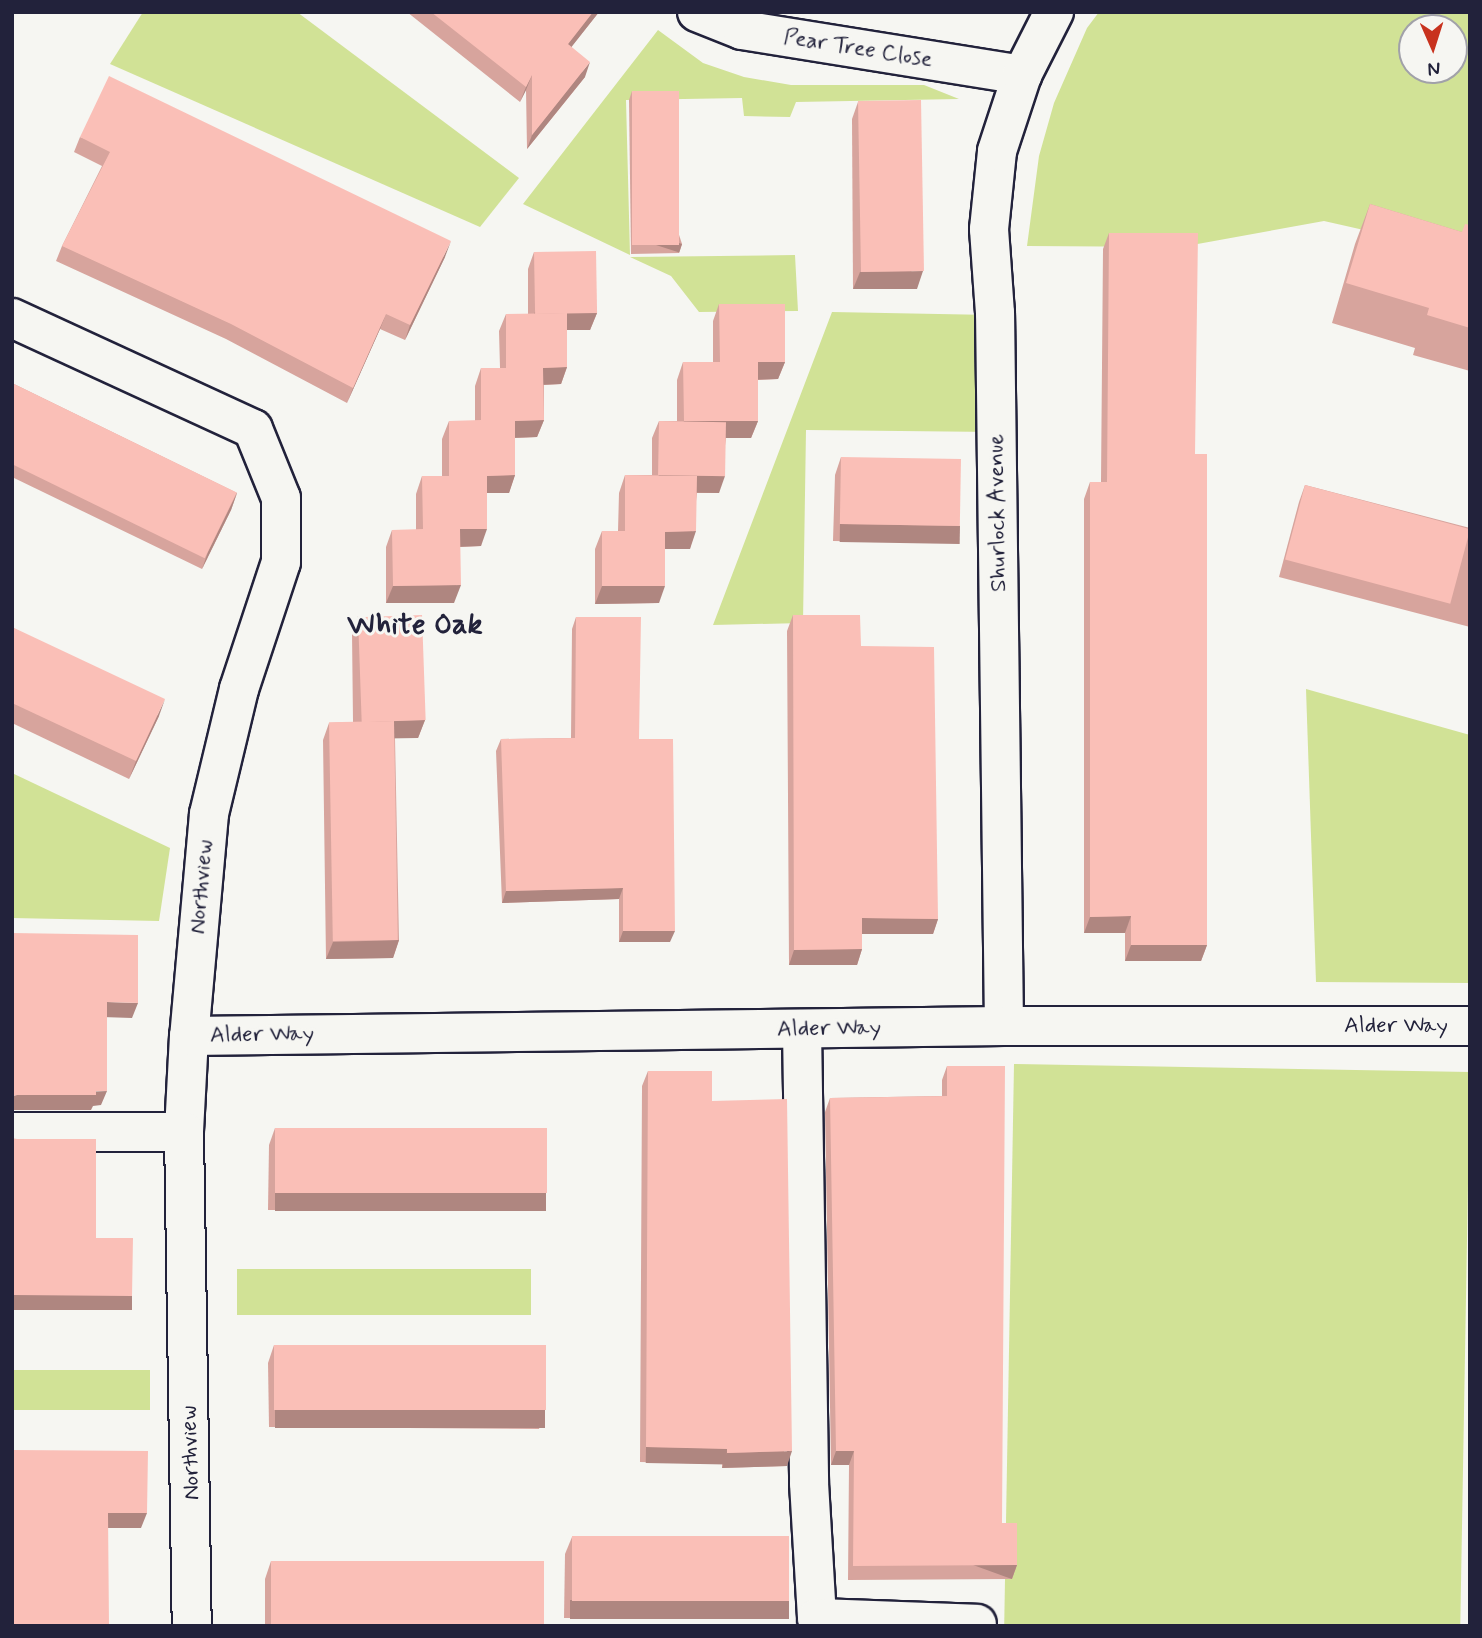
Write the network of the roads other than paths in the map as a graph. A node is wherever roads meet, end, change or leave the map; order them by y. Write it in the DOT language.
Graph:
graph roads {
  1 [pos="697,12"];
  2 [pos="1054,12"];
  3 [pos="1021,75"];
  4 [pos="12,318"];
  5 [pos="1004,1026"];
  6 [pos="1470,1026"];
  7 [pos="802,1029"];
  8 [pos="189,1036"];
  9 [pos="12,1132"];
  10 [pos="184,1132"];
  11 [pos="977,1625"];
  12 [pos="192,1626"];
  1 -- 3 [label="street, Pear Tree Close"];
  2 -- 3 [label="street, Shurlock Avenue"];
  3 -- 5 [label="street, Shurlock Avenue"];
  4 -- 8 [label="street, Northview"];
  5 -- 6 [label="street, Alder Way"];
  5 -- 7 [label="street, Alder Way"];
  7 -- 8 [label="street, Alder Way"];
  7 -- 11 [label="street"];
  8 -- 10 [label="street, Northview"];
  9 -- 10 [label="street"];
  10 -- 12 [label="street, Northview"];
}
